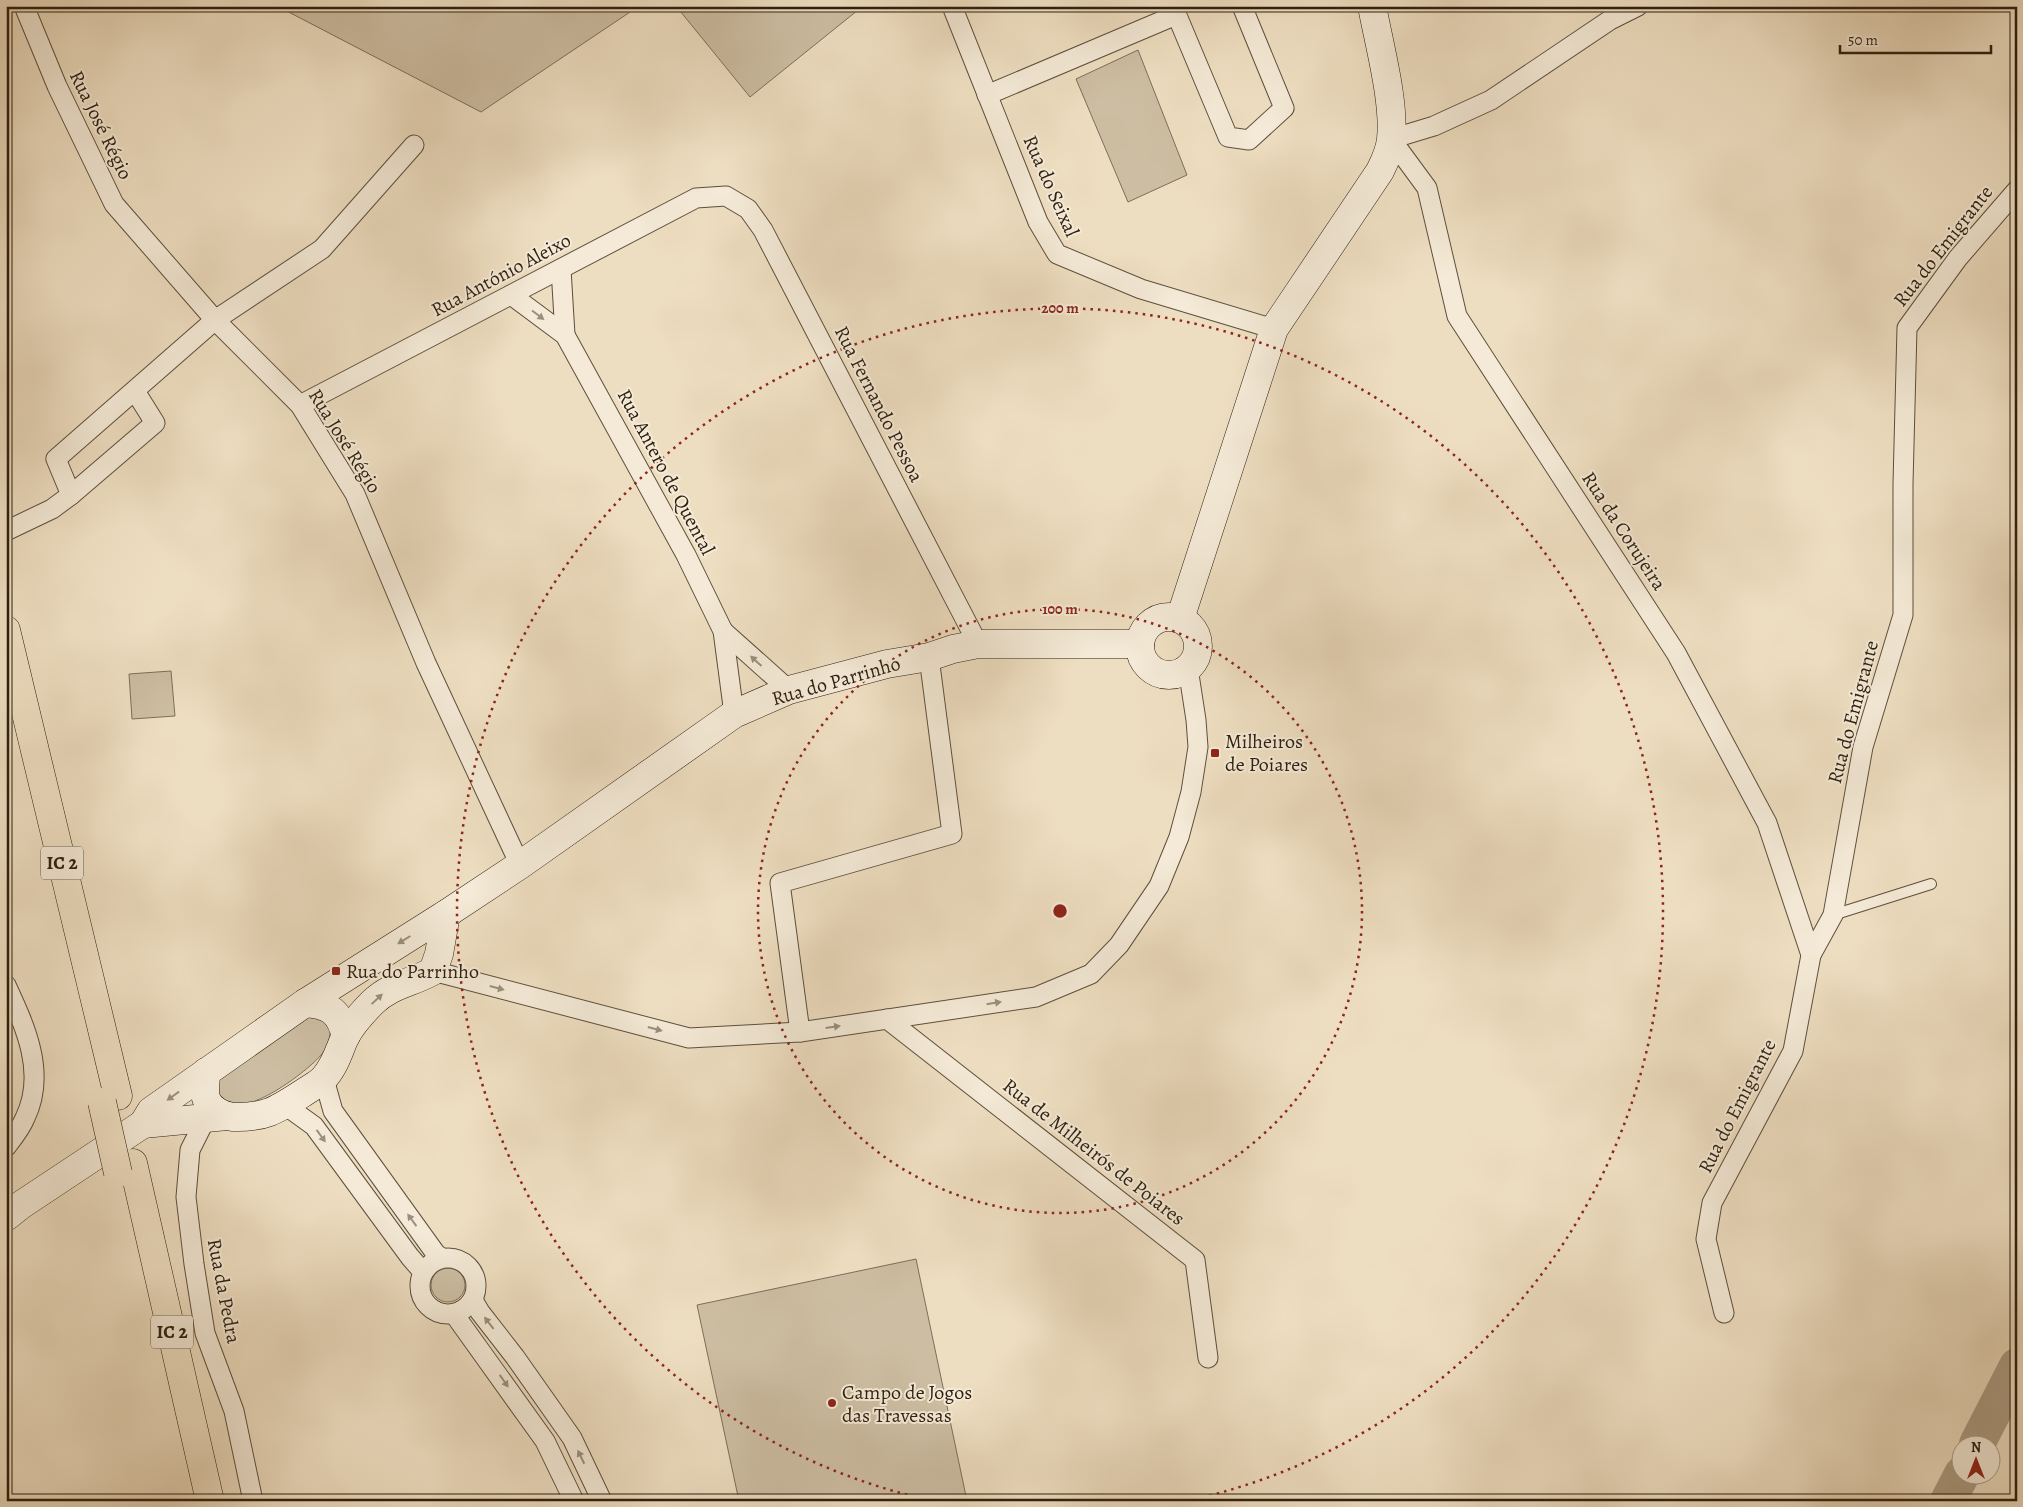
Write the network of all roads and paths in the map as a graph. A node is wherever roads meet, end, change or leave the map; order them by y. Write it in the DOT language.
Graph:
graph roads {
  1 [pos="24,6"];
  2 [pos="952,6"];
  3 [pos="1242,6"];
  4 [pos="1372,6"];
  5 [pos="1638,6"];
  6 [pos="1175,11"];
  7 [pos="987,95"];
  8 [pos="1391,139"];
  9 [pos="414,145"];
  10 [pos="2017,190"];
  11 [pos="726,196"];
  12 [pos="561,269"];
  13 [pos="511,295"];
  14 [pos="215,320"];
  15 [pos="1274,329"];
  16 [pos="565,335"];
  17 [pos="135,391"];
  18 [pos="300,405"];
  19 [pos="71,494"];
  20 [pos="6,531"];
  21 [pos="1180,619"];
  22 [pos="6,630"];
  23 [pos="723,632"];
  24 [pos="978,644"];
  25 [pos="1140,644"];
  26 [pos="928,657"];
  27 [pos="1188,668"];
  28 [pos="788,690"];
  29 [pos="6,699"];
  30 [pos="734,714"];
  31 [pos="520,865"];
  32 [pos="1931,884"];
  33 [pos="446,914"];
  34 [pos="1833,915"];
  35 [pos="1811,955"];
  36 [pos="433,971"];
  37 [pos="6,985"];
  38 [pos="305,1002"];
  39 [pos="887,1019"];
  40 [pos="800,1032"];
  41 [pos="346,1036"];
  42 [pos="206,1072"];
  43 [pos="324,1079"];
  44 [pos="110,1099"];
  45 [pos="285,1105"];
  46 [pos="216,1117"];
  47 [pos="143,1124"];
  48 [pos="6,1147"];
  49 [pos="126,1168"];
  50 [pos="6,1217"];
  51 [pos="442,1258"];
  52 [pos="423,1272"];
  53 [pos="473,1300"];
  54 [pos="1724,1313"];
  55 [pos="454,1314"];
  56 [pos="1208,1358"];
  57 [pos="193,1501"];
  58 [pos="210,1501"];
  59 [pos="253,1501"];
  60 [pos="574,1501"];
  61 [pos="602,1501"];
  1 -- 14 [label="street, Rua José Régio"];
  2 -- 7 [label="street, Rua do Seixal"];
  3 -- 6 [label="street"];
  4 -- 8 [label="street"];
  5 -- 8 [label="street"];
  6 -- 7 [label="street"];
  7 -- 15 [label="street, Rua do Seixal"];
  8 -- 15 [label="street"];
  8 -- 35 [label="street, Rua da Corujeira"];
  9 -- 14 [label="street"];
  10 -- 34 [label="street, Rua do Emigrante"];
  11 -- 12 [label="street, Rua António Aleixo"];
  11 -- 24 [label="street, Rua Fernando Pessoa"];
  12 -- 13 [label="street, Rua António Aleixo"];
  12 -- 16 [label="street, Rua Antero de Quental"];
  13 -- 16 [label="street, Rua Antero de Quental, one-way"];
  13 -- 18 [label="street, Rua António Aleixo"];
  14 -- 17 [label="street"];
  14 -- 18 [label="street, Rua José Régio"];
  15 -- 21 [label="street"];
  16 -- 23 [label="street, Rua Antero de Quental"];
  17 -- 19 [label="street"];
  17 -- 19 [label="street"];
  18 -- 31 [label="street, Rua José Régio"];
  19 -- 20 [label="street"];
  21 -- 25 [label="street"];
  21 -- 27 [label="street"];
  22 -- 44 [label="highway, IC 2"];
  28 -- 23 [label="street, Rua Antero de Quental, one-way"];
  23 -- 30 [label="street, Rua Antero de Quental"];
  24 -- 25 [label="street, Rua do Parrinho"];
  24 -- 26 [label="street, Rua do Parrinho"];
  25 -- 27 [label="street"];
  26 -- 28 [label="street, Rua do Parrinho"];
  26 -- 40 [label="street"];
  39 -- 27 [label="street, one-way"];
  28 -- 30 [label="street, Rua do Parrinho"];
  29 -- 44 [label="highway, IC 2"];
  30 -- 31 [label="street, Rua do Parrinho"];
  31 -- 33 [label="street, Rua do Parrinho"];
  32 -- 34 [label="lane"];
  33 -- 36 [label="street"];
  33 -- 38 [label="street, Rua do Parrinho, one-way"];
  34 -- 35 [label="street, Rua do Emigrante"];
  35 -- 54 [label="street, Rua do Emigrante"];
  36 -- 40 [label="street, one-way"];
  41 -- 36 [label="street, Rua do Parrinho, one-way"];
  37 -- 48 [label="street"];
  38 -- 41 [label="street"];
  38 -- 42 [label="street, Rua do Parrinho"];
  40 -- 39 [label="street, one-way"];
  39 -- 56 [label="street, Rua de Milheirós de Poiares"];
  41 -- 43 [label="street, Rua do Parrinho"];
  42 -- 46 [label="street"];
  42 -- 47 [label="street, Rua do Parrinho, one-way"];
  43 -- 45 [label="street, Rua do Parrinho"];
  51 -- 43 [label="street, one-way"];
  44 -- 49 [label="highway, IC 2"];
  45 -- 46 [label="street, Rua do Parrinho"];
  45 -- 52 [label="street, one-way"];
  46 -- 47 [label="street, Rua do Parrinho"];
  46 -- 59 [label="street, Rua da Pedra"];
  47 -- 50 [label="street, Rua do Parrinho"];
  49 -- 57 [label="highway, IC 2"];
  49 -- 58 [label="highway, IC 2"];
  51 -- 52 [label="street"];
  51 -- 53 [label="street"];
  52 -- 55 [label="street"];
  53 -- 55 [label="street"];
  61 -- 53 [label="street, one-way"];
  55 -- 60 [label="street, one-way"];
}
